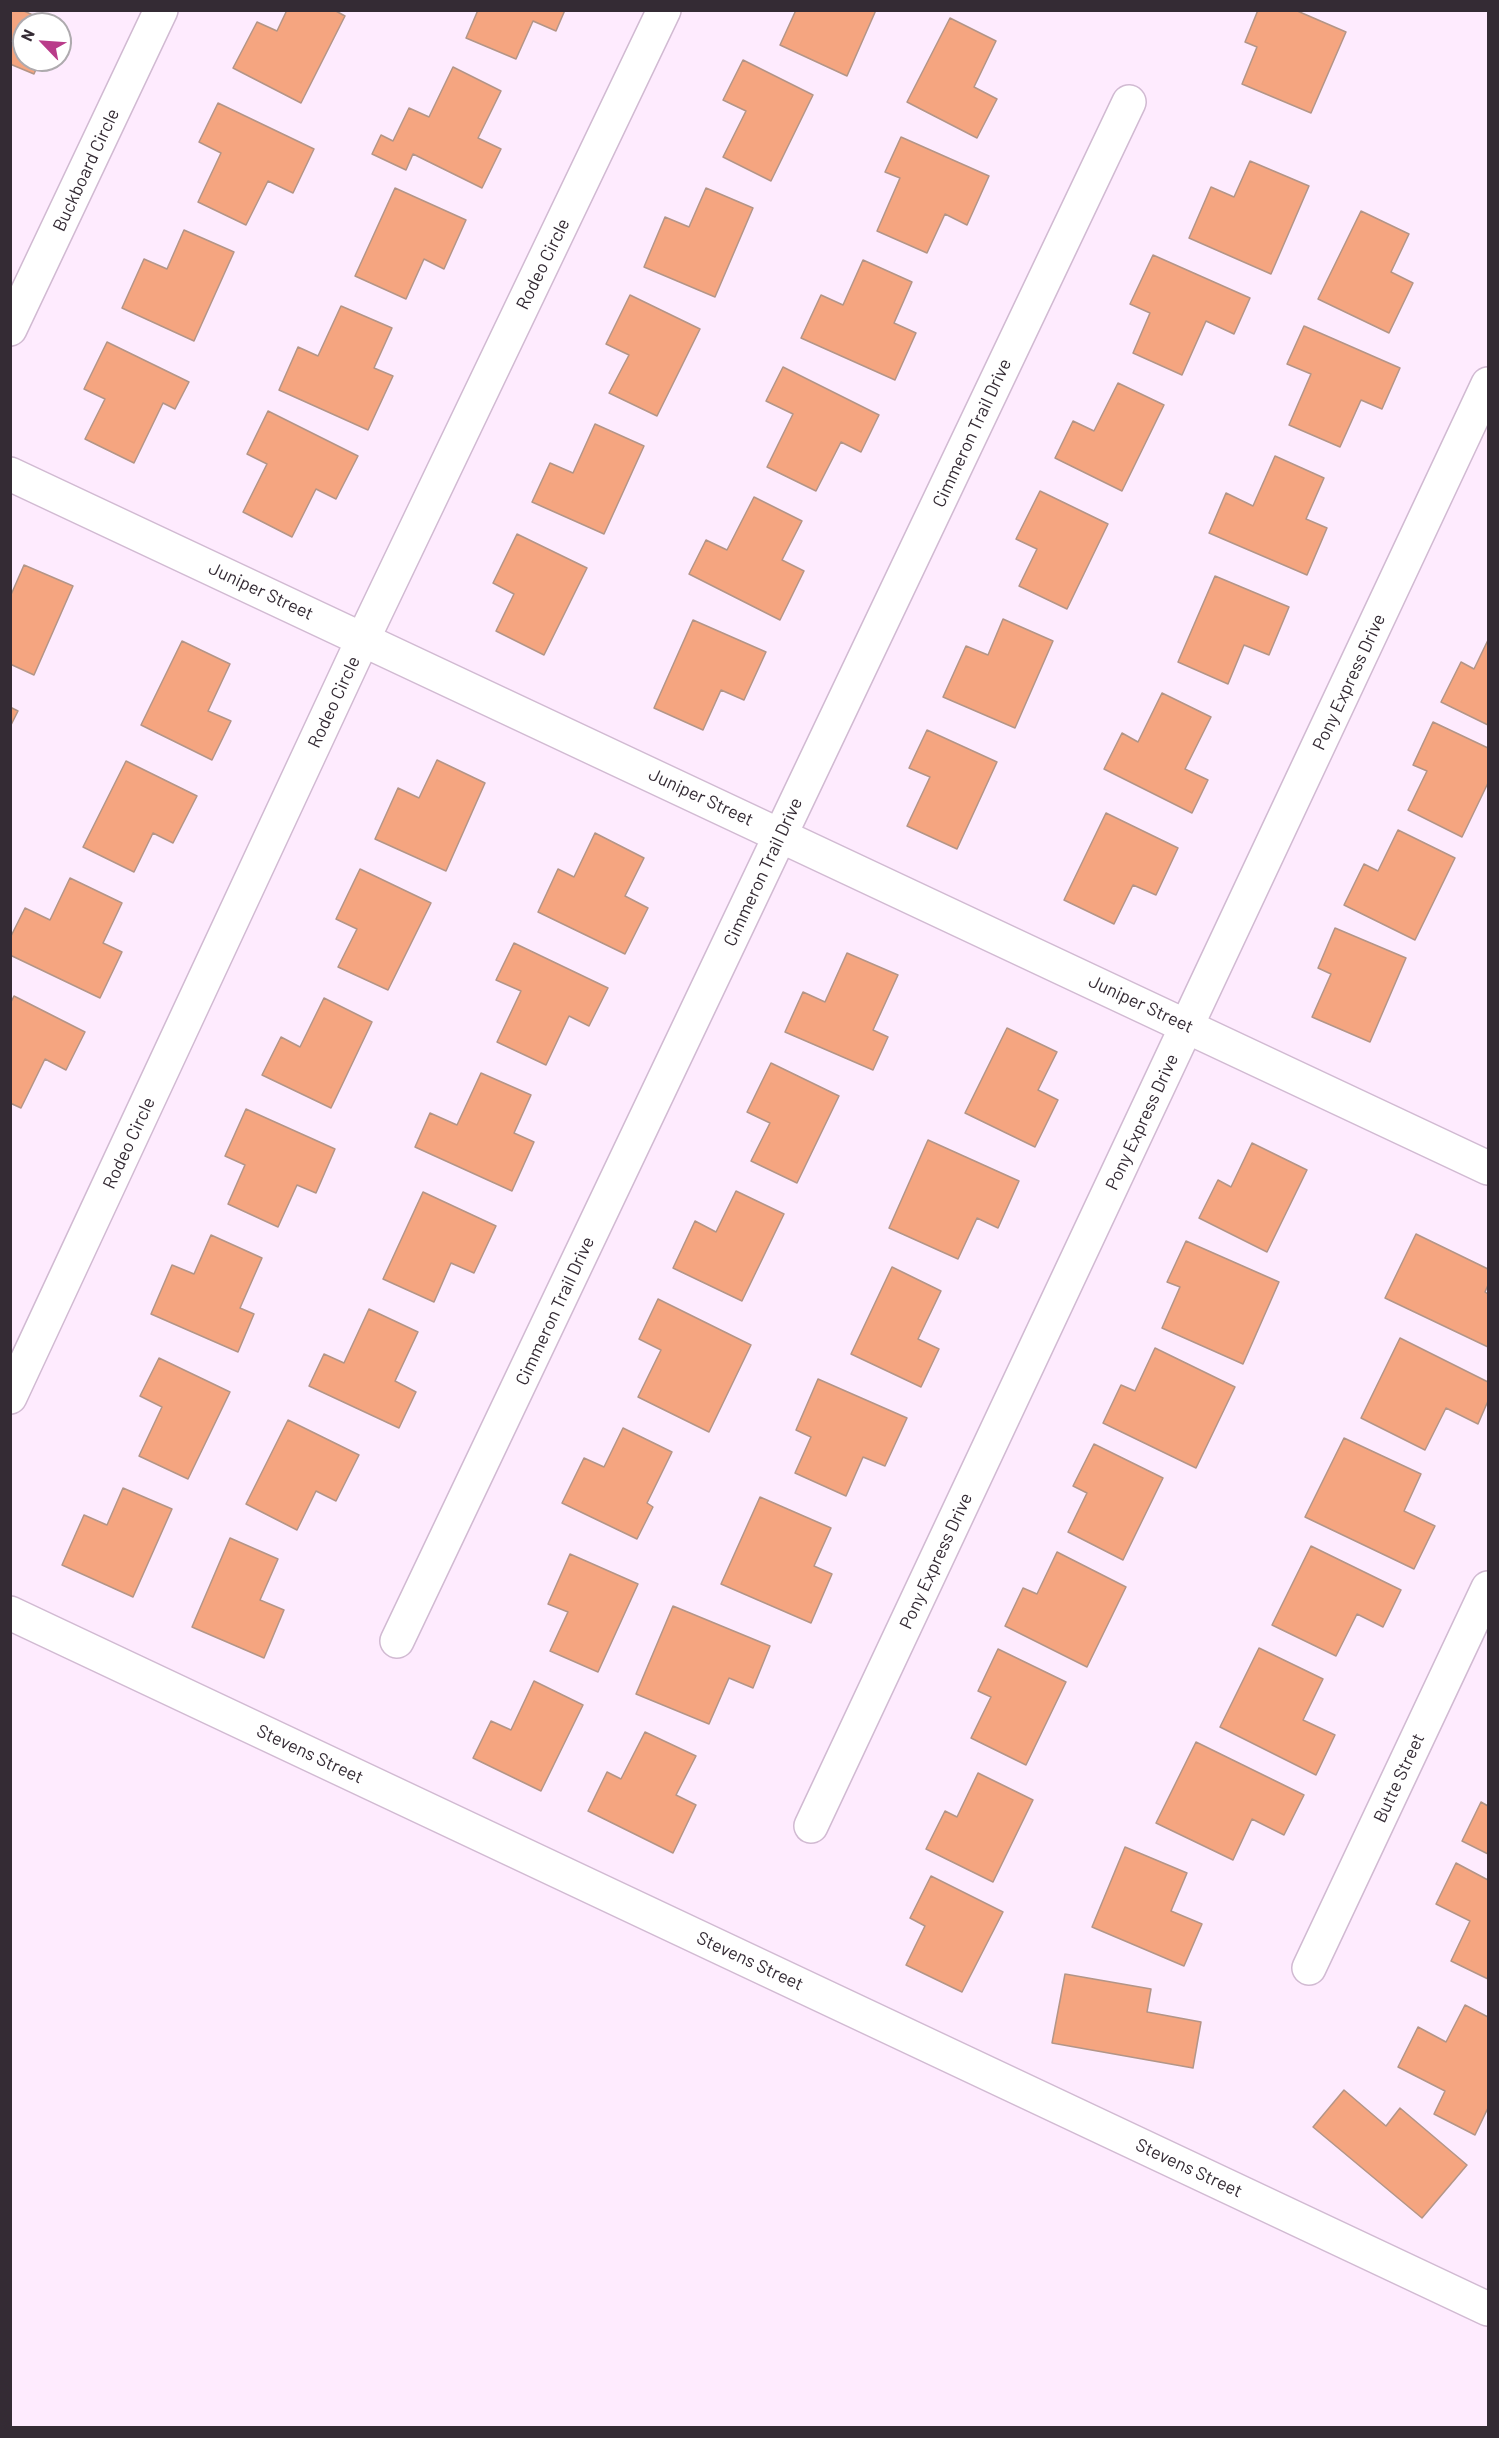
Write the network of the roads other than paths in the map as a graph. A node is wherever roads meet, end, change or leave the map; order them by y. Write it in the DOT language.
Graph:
graph roads {
  1 [pos="161,10"];
  2 [pos="664,10"];
  3 [pos="1129,102"];
  4 [pos="10,329"];
  5 [pos="1488,384"];
  6 [pos="10,474"];
  7 [pos="363,639"];
  8 [pos="781,835"];
  9 [pos="1188,1025"];
  10 [pos="1488,1168"];
  11 [pos="10,1397"];
  12 [pos="1488,1588"];
  13 [pos="10,1612"];
  14 [pos="397,1641"];
  15 [pos="811,1827"];
  16 [pos="1309,1968"];
  17 [pos="1488,2309"];
  1 -- 4 [label="street, Buckboard Circle"];
  2 -- 7 [label="street, Rodeo Circle"];
  3 -- 8 [label="street, Cimmeron Trail Drive"];
  5 -- 9 [label="street, Pony Express Drive"];
  6 -- 7 [label="street, Juniper Street"];
  7 -- 8 [label="street, Juniper Street"];
  7 -- 11 [label="street, Rodeo Circle"];
  8 -- 9 [label="street, Juniper Street"];
  8 -- 14 [label="street, Cimmeron Trail Drive"];
  9 -- 10 [label="street, Juniper Street"];
  9 -- 15 [label="street, Pony Express Drive"];
  12 -- 16 [label="street, Butte Street"];
  13 -- 17 [label="street, Stevens Street"];
}
